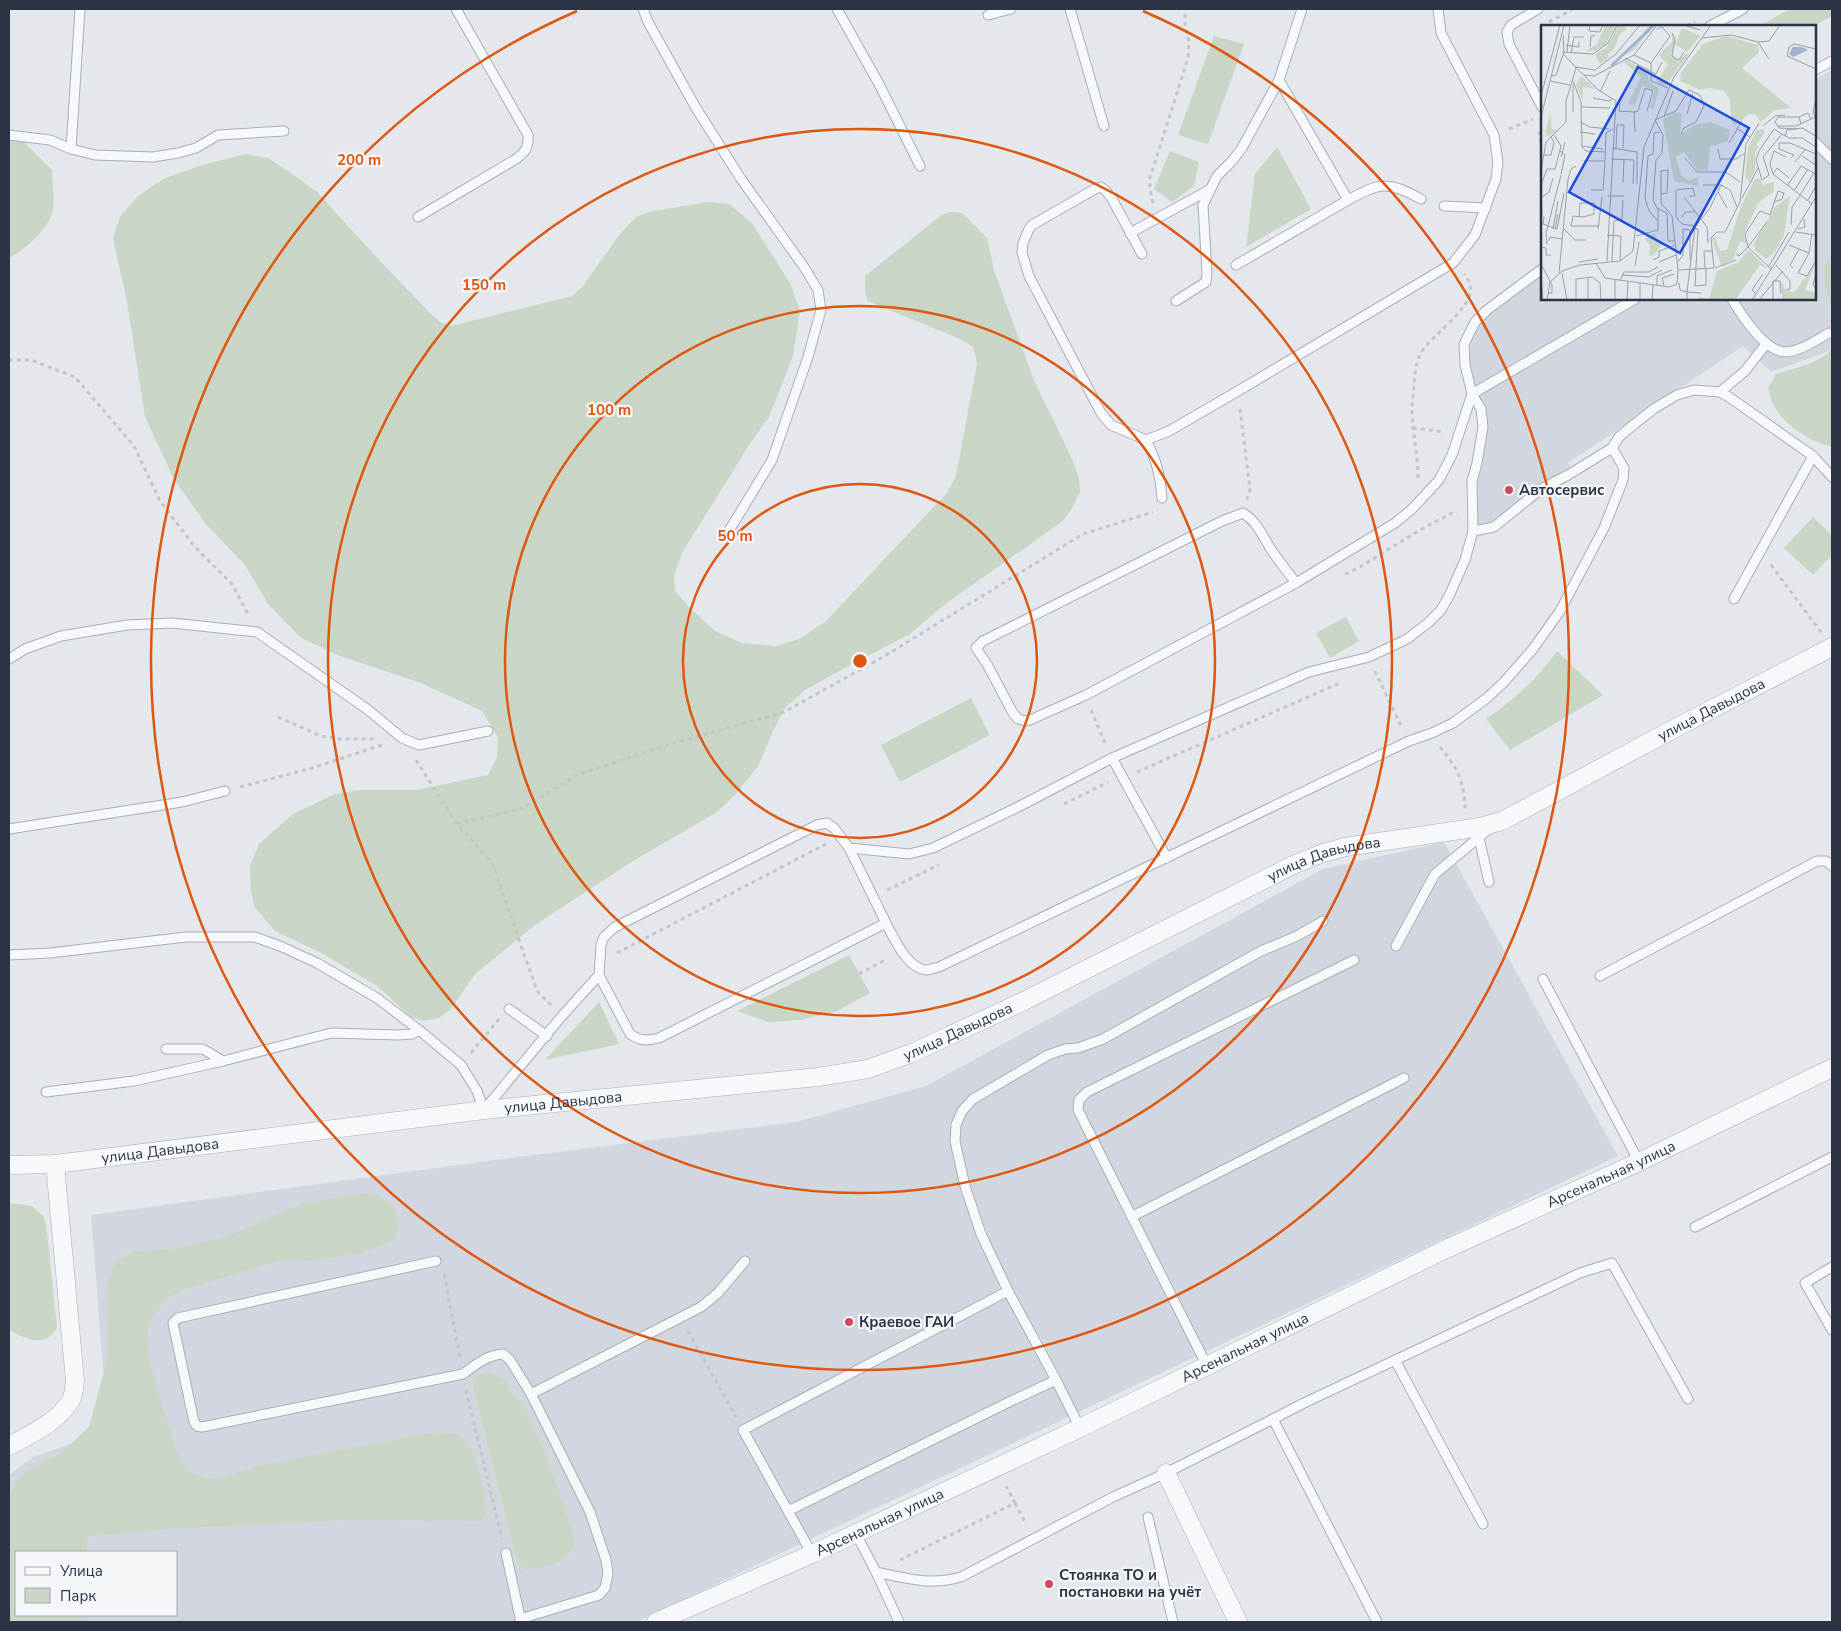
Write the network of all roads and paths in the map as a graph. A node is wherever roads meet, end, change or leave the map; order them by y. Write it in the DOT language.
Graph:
graph roads {
  1 [pos="80,9"];
  2 [pos="456,9"];
  3 [pos="642,9"];
  4 [pos="836,9"];
  5 [pos="1011,9"];
  6 [pos="1070,9"];
  7 [pos="1185,9"];
  8 [pos="1302,9"];
  9 [pos="1438,9"];
  10 [pos="1538,9"];
  11 [pos="1573,9"];
  12 [pos="1743,9"];
  13 [pos="988,15"];
  14 [pos="1548,22"];
  15 [pos="1712,25"];
  16 [pos="1832,61"];
  17 [pos="1816,69"];
  18 [pos="1279,80"];
  19 [pos="1541,105"];
  20 [pos="1534,119"];
  21 [pos="1104,126"];
  22 [pos="1541,126"];
  23 [pos="284,131"];
  24 [pos="9,135"];
  25 [pos="1494,135"];
  26 [pos="1541,143"];
  27 [pos="1816,143"];
  28 [pos="71,150"];
  29 [pos="1832,159"];
  30 [pos="920,166"];
  31 [pos="1209,190"];
  32 [pos="1420,199"];
  33 [pos="1348,200"];
  34 [pos="1444,206"];
  35 [pos="1486,208"];
  36 [pos="418,217"];
  37 [pos="1157,218"];
  38 [pos="1130,233"];
  39 [pos="1142,254"];
  40 [pos="1453,263"];
  41 [pos="1236,265"];
  42 [pos="1541,270"];
  43 [pos="1634,300"];
  44 [pos="1733,300"];
  45 [pos="1176,301"];
  46 [pos="1829,333"];
  47 [pos="1766,344"];
  48 [pos="9,360"];
  49 [pos="1238,391"];
  50 [pos="1720,392"];
  51 [pos="1472,394"];
  52 [pos="1413,428"];
  53 [pos="1460,433"];
  54 [pos="1146,440"];
  55 [pos="1612,448"];
  56 [pos="1813,456"];
  57 [pos="1832,477"];
  58 [pos="1162,498"];
  59 [pos="1419,502"];
  60 [pos="1243,513"];
  61 [pos="1452,513"];
  62 [pos="1472,531"];
  63 [pos="727,534"];
  64 [pos="1761,552"];
  65 [pos="1360,568"];
  66 [pos="1296,583"];
  67 [pos="1734,599"];
  68 [pos="257,632"];
  69 [pos="1832,647"];
  70 [pos="9,659"];
  71 [pos="1380,680"];
  72 [pos="1086,695"];
  73 [pos="278,717"];
  74 [pos="1399,722"];
  75 [pos="488,731"];
  76 [pos="1432,733"];
  77 [pos="1102,737"];
  78 [pos="402,738"];
  79 [pos="1112,758"];
  80 [pos="224,791"];
  81 [pos="457,824"];
  82 [pos="9,829"];
  83 [pos="1472,834"];
  84 [pos="841,836"];
  85 [pos="849,848"];
  86 [pos="1166,858"];
  87 [pos="1832,866"];
  88 [pos="1488,882"];
  89 [pos="1323,921"];
  90 [pos="886,923"];
  91 [pos="1396,946"];
  92 [pos="900,951"];
  93 [pos="9,955"];
  94 [pos="1354,960"];
  95 [pos="598,962"];
  96 [pos="859,974"];
  97 [pos="599,975"];
  98 [pos="1600,976"];
  99 [pos="1543,979"];
  100 [pos="509,1009"];
  101 [pos="562,1016"];
  102 [pos="419,1030"];
  103 [pos="547,1036"];
  104 [pos="166,1049"];
  105 [pos="223,1061"];
  106 [pos="461,1065"];
  107 [pos="1832,1068"];
  108 [pos="1404,1078"];
  109 [pos="46,1092"];
  110 [pos="484,1110"];
  111 [pos="1832,1157"];
  112 [pos="1639,1162"];
  113 [pos="55,1164"];
  114 [pos="9,1165"];
  115 [pos="1133,1216"];
  116 [pos="1695,1227"];
  117 [pos="436,1261"];
  118 [pos="745,1261"];
  119 [pos="1832,1267"];
  120 [pos="1008,1291"];
  121 [pos="680,1317"];
  122 [pos="1832,1330"];
  123 [pos="1395,1360"];
  124 [pos="1208,1366"];
  125 [pos="463,1374"];
  126 [pos="1056,1380"];
  127 [pos="530,1394"];
  128 [pos="1688,1399"];
  129 [pos="1273,1419"];
  130 [pos="1080,1428"];
  131 [pos="743,1430"];
  132 [pos="9,1446"];
  133 [pos="997,1467"];
  134 [pos="1166,1473"];
  135 [pos="1015,1503"];
  136 [pos="788,1511"];
  137 [pos="1148,1517"];
  138 [pos="1484,1524"];
  139 [pos="856,1534"];
  140 [pos="1034,1538"];
  141 [pos="506,1553"];
  142 [pos="812,1554"];
  143 [pos="876,1572"];
  144 [pos="520,1621"];
  145 [pos="656,1622"];
  146 [pos="899,1622"];
  147 [pos="1173,1622"];
  148 [pos="1238,1622"];
  149 [pos="1378,1622"];
  1 -- 28 [label="lane"];
  2 -- 36 [label="lane"];
  3 -- 63 [label="lane"];
  4 -- 30 [label="lane"];
  5 -- 13 [label="lane"];
  6 -- 21 [label="lane"];
  7 -- 37 [label="path"];
  8 -- 18 [label="lane"];
  9 -- 25 [label="lane"];
  10 -- 19 [label="lane"];
  11 -- 14 [label="path"];
  12 -- 15 [label="lane"];
  16 -- 17 [label="lane"];
  18 -- 31 [label="lane"];
  18 -- 33 [label="lane"];
  20 -- 25 [label="path"];
  22 -- 26 [label="path"];
  23 -- 28 [label="lane"];
  24 -- 28 [label="lane"];
  25 -- 35 [label="lane"];
  27 -- 29 [label="lane"];
  31 -- 37 [label="lane"];
  31 -- 45 [label="lane"];
  32 -- 33 [label="lane"];
  33 -- 41 [label="lane"];
  34 -- 35 [label="lane"];
  35 -- 40 [label="lane"];
  37 -- 38 [label="lane"];
  38 -- 39 [label="lane"];
  38 -- 54 [label="lane"];
  40 -- 49 [label="lane"];
  40 -- 52 [label="path"];
  42 -- 51 [label="lane"];
  43 -- 51 [label="lane"];
  44 -- 47 [label="lane"];
  46 -- 47 [label="lane"];
  47 -- 50 [label="lane"];
  48 -- 68 [label="path"];
  49 -- 54 [label="lane"];
  49 -- 60 [label="path"];
  50 -- 55 [label="lane"];
  50 -- 56 [label="lane"];
  51 -- 53 [label="lane"];
  51 -- 62 [label="lane"];
  52 -- 53 [label="path"];
  52 -- 59 [label="path"];
  53 -- 59 [label="lane"];
  54 -- 58 [label="lane"];
  55 -- 62 [label="lane"];
  55 -- 76 [label="lane"];
  56 -- 57 [label="lane"];
  56 -- 64 [label="lane"];
  58 -- 81 [label="path"];
  59 -- 66 [label="lane"];
  60 -- 66 [label="lane"];
  60 -- 72 [label="lane"];
  61 -- 65 [label="path"];
  62 -- 79 [label="lane"];
  64 -- 67 [label="lane"];
  64 -- 69 [label="path"];
  66 -- 72 [label="lane"];
  68 -- 70 [label="lane"];
  68 -- 78 [label="lane"];
  69 -- 83 [label="street, улица Давыдова"];
  71 -- 74 [label="path"];
  72 -- 77 [label="path"];
  73 -- 78 [label="path"];
  75 -- 78 [label="lane"];
  76 -- 83 [label="path"];
  76 -- 86 [label="lane"];
  78 -- 80 [label="path"];
  78 -- 81 [label="path"];
  79 -- 85 [label="lane"];
  79 -- 86 [label="lane"];
  80 -- 82 [label="lane"];
  81 -- 101 [label="path"];
  83 -- 88 [label="lane"];
  83 -- 91 [label="lane"];
  83 -- 110 [label="street, улица Давыдова"];
  84 -- 85 [label="lane"];
  84 -- 95 [label="path"];
  84 -- 95 [label="lane"];
  85 -- 90 [label="lane"];
  86 -- 92 [label="lane"];
  87 -- 98 [label="lane"];
  89 -- 120 [label="lane"];
  90 -- 92 [label="lane"];
  90 -- 97 [label="lane"];
  92 -- 96 [label="path"];
  93 -- 102 [label="lane"];
  94 -- 115 [label="lane"];
  95 -- 97 [label="lane"];
  97 -- 101 [label="lane"];
  99 -- 112 [label="lane"];
  100 -- 103 [label="lane"];
  100 -- 106 [label="path"];
  101 -- 103 [label="lane"];
  102 -- 105 [label="lane"];
  102 -- 106 [label="lane"];
  103 -- 110 [label="lane"];
  104 -- 105 [label="lane"];
  105 -- 109 [label="lane"];
  106 -- 110 [label="lane"];
  107 -- 112 [label="street, Арсенальная улица"];
  108 -- 115 [label="lane"];
  110 -- 113 [label="street, улица Давыдова"];
  111 -- 116 [label="lane"];
  112 -- 124 [label="street, Арсенальная улица"];
  113 -- 114 [label="street, улица Давыдова"];
  113 -- 132 [label="street"];
  115 -- 124 [label="lane"];
  117 -- 125 [label="path"];
  117 -- 125 [label="lane"];
  118 -- 121 [label="lane"];
  119 -- 122 [label="lane"];
  120 -- 126 [label="lane"];
  120 -- 131 [label="lane"];
  121 -- 127 [label="lane"];
  121 -- 131 [label="path"];
  123 -- 128 [label="lane"];
  123 -- 129 [label="lane"];
  123 -- 138 [label="lane"];
  124 -- 130 [label="street, Арсенальная улица"];
  125 -- 127 [label="lane"];
  125 -- 141 [label="path"];
  126 -- 130 [label="lane"];
  126 -- 136 [label="lane"];
  127 -- 144 [label="lane"];
  129 -- 134 [label="lane"];
  129 -- 149 [label="lane"];
  130 -- 133 [label="street, Арсенальная улица"];
  131 -- 136 [label="lane"];
  133 -- 135 [label="path"];
  133 -- 139 [label="street, Арсенальная улица"];
  134 -- 140 [label="lane"];
  134 -- 148 [label="street"];
  135 -- 140 [label="path"];
  135 -- 143 [label="path"];
  136 -- 142 [label="lane"];
  137 -- 147 [label="lane"];
  139 -- 142 [label="street, Арсенальная улица"];
  139 -- 143 [label="lane"];
  140 -- 143 [label="lane"];
  141 -- 144 [label="lane"];
  142 -- 145 [label="street, Арсенальная улица"];
  143 -- 146 [label="lane"];
}
